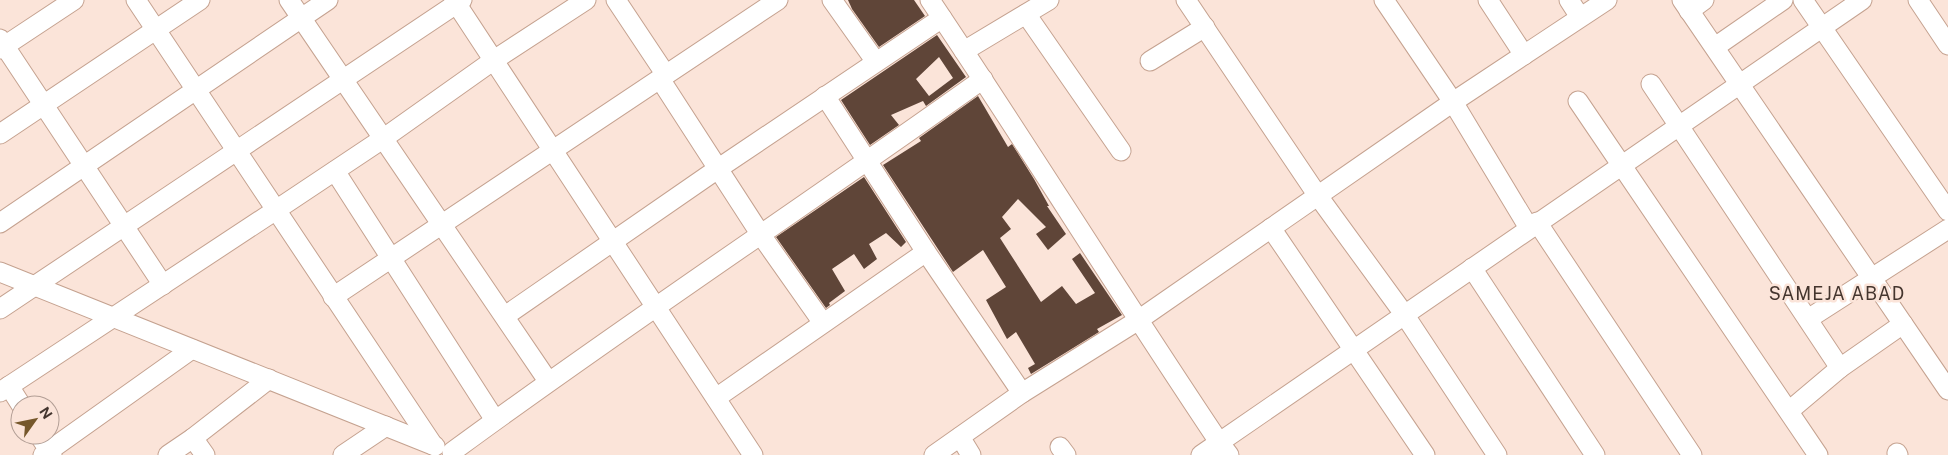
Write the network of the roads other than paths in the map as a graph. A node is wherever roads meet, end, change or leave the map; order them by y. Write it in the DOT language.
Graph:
graph roads {
  1 [pos="74,0"];
  2 [pos="136,0"];
  3 [pos="200,0"];
  4 [pos="289,0"];
  5 [pos="328,0"];
  6 [pos="586,0"];
  7 [pos="616,0"];
  8 [pos="778,0"];
  9 [pos="832,0"];
  10 [pos="930,0"];
  11 [pos="1049,0"];
  12 [pos="1384,0"];
  13 [pos="1488,0"];
  14 [pos="1569,0"];
  15 [pos="1606,0"];
  16 [pos="1783,0"];
  17 [pos="1803,0"];
  18 [pos="1862,0"];
  19 [pos="1918,0"];
  20 [pos="458,1"];
  21 [pos="1191,1"];
  22 [pos="1692,4"];
  23 [pos="1026,14"];
  24 [pos="1580,17"];
  25 [pos="301,18"];
  26 [pos="942,18"];
  27 [pos="1205,27"];
  28 [pos="1822,28"];
  29 [pos="156,29"];
  30 [pos="1,45"];
  31 [pos="1948,45"];
  32 [pos="1715,47"];
  33 [pos="964,51"];
  34 [pos="1524,55"];
  35 [pos="494,60"];
  36 [pos="1150,61"];
  37 [pos="876,62"];
  38 [pos="663,77"];
  39 [pos="343,79"];
  40 [pos="983,80"];
  41 [pos="1651,84"];
  42 [pos="1740,84"];
  43 [pos="196,89"];
  44 [pos="825,96"];
  45 [pos="1578,101"];
  46 [pos="1453,102"];
  47 [pos="44,105"];
  48 [pos="1678,126"];
  49 [pos="0,134"];
  50 [pos="384,138"];
  51 [pos="236,151"];
  52 [pos="553,151"];
  53 [pos="1122,151"];
  54 [pos="867,162"];
  55 [pos="1621,165"];
  56 [pos="84,166"];
  57 [pos="719,168"];
  58 [pos="335,170"];
  59 [pos="1318,196"];
  60 [pos="276,210"];
  61 [pos="1948,211"];
  62 [pos="0,223"];
  63 [pos="443,224"];
  64 [pos="1533,225"];
  65 [pos="124,226"];
  66 [pos="1271,228"];
  67 [pos="1948,229"];
  68 [pos="761,234"];
  69 [pos="612,241"];
  70 [pos="926,252"];
  71 [pos="392,258"];
  72 [pos="1472,268"];
  73 [pos="0,272"];
  74 [pos="1871,278"];
  75 [pos="163,285"];
  76 [pos="35,286"];
  77 [pos="333,297"];
  78 [pos="656,308"];
  79 [pos="0,309"];
  80 [pos="1404,314"];
  81 [pos="505,316"];
  82 [pos="113,317"];
  83 [pos="1808,319"];
  84 [pos="1138,321"];
  85 [pos="823,323"];
  86 [pos="1903,324"];
  87 [pos="192,348"];
  88 [pos="1353,350"];
  89 [pos="1840,368"];
  90 [pos="269,379"];
  91 [pos="548,381"];
  92 [pos="5,389"];
  93 [pos="1948,390"];
  94 [pos="1022,393"];
  95 [pos="716,398"];
  96 [pos="1789,411"];
  97 [pos="495,420"];
  98 [pos="386,426"];
  99 [pos="960,437"];
  100 [pos="193,438"];
  101 [pos="433,445"];
  102 [pos="46,449"];
  103 [pos="1224,449"];
  104 [pos="352,452"];
  105 [pos="456,453"];
  106 [pos="168,455"];
  107 [pos="205,455"];
  108 [pos="753,455"];
  109 [pos="934,455"];
  110 [pos="972,455"];
  111 [pos="1201,455"];
  112 [pos="1425,455"];
  113 [pos="1497,455"];
  114 [pos="1595,455"];
  115 [pos="1692,455"];
  116 [pos="1818,455"];
  1 -- 30 [label="street"];
  2 -- 29 [label="street"];
  3 -- 29 [label="street"];
  4 -- 25 [label="street"];
  5 -- 25 [label="street"];
  6 -- 35 [label="street"];
  7 -- 38 [label="street"];
  8 -- 38 [label="street"];
  9 -- 37 [label="street"];
  10 -- 26 [label="street"];
  11 -- 23 [label="street"];
  12 -- 46 [label="street"];
  13 -- 34 [label="street"];
  14 -- 24 [label="street"];
  15 -- 24 [label="street"];
  16 -- 32 [label="street"];
  17 -- 28 [label="street"];
  18 -- 28 [label="street"];
  19 -- 31 [label="street"];
  20 -- 35 [label="street"];
  20 -- 39 [label="street"];
  21 -- 27 [label="street"];
  22 -- 32 [label="street"];
  23 -- 33 [label="street"];
  23 -- 53 [label="street"];
  24 -- 34 [label="street"];
  25 -- 39 [label="street"];
  25 -- 43 [label="street"];
  26 -- 33 [label="street"];
  26 -- 37 [label="street"];
  27 -- 36 [label="street"];
  27 -- 59 [label="street"];
  28 -- 42 [label="street"];
  28 -- 61 [label="street"];
  29 -- 43 [label="street"];
  29 -- 47 [label="street"];
  30 -- 47 [label="street"];
  32 -- 42 [label="street"];
  33 -- 40 [label="street"];
  34 -- 46 [label="street"];
  35 -- 50 [label="street"];
  35 -- 52 [label="street"];
  37 -- 44 [label="street"];
  38 -- 52 [label="street"];
  38 -- 57 [label="street"];
  39 -- 50 [label="street"];
  39 -- 51 [label="street"];
  40 -- 54 [label="street"];
  40 -- 84 [label="street"];
  41 -- 48 [label="street"];
  42 -- 48 [label="street"];
  42 -- 74 [label="street"];
  43 -- 51 [label="street"];
  43 -- 56 [label="street"];
  44 -- 54 [label="street"];
  44 -- 57 [label="street"];
  45 -- 55 [label="street"];
  46 -- 59 [label="street"];
  46 -- 64 [label="street"];
  47 -- 49 [label="street"];
  47 -- 56 [label="street"];
  48 -- 55 [label="street"];
  48 -- 83 [label="street"];
  50 -- 58 [label="street"];
  50 -- 63 [label="street"];
  51 -- 60 [label="street"];
  51 -- 65 [label="street"];
  52 -- 63 [label="street"];
  52 -- 69 [label="street"];
  54 -- 68 [label="street"];
  54 -- 70 [label="street"];
  55 -- 64 [label="street"];
  55 -- 96 [label="street"];
  56 -- 62 [label="street"];
  56 -- 65 [label="street"];
  57 -- 68 [label="street"];
  57 -- 69 [label="street"];
  58 -- 60 [label="street"];
  58 -- 71 [label="street"];
  59 -- 66 [label="street"];
  59 -- 80 [label="street"];
  60 -- 75 [label="street"];
  60 -- 77 [label="street"];
  63 -- 71 [label="street"];
  63 -- 81 [label="street"];
  64 -- 72 [label="street"];
  64 -- 115 [label="street"];
  65 -- 75 [label="street"];
  65 -- 76 [label="street"];
  66 -- 84 [label="street"];
  66 -- 88 [label="street"];
  67 -- 74 [label="street"];
  68 -- 78 [label="street"];
  68 -- 85 [label="street"];
  69 -- 78 [label="street"];
  69 -- 81 [label="street"];
  70 -- 85 [label="street"];
  70 -- 94 [label="street"];
  71 -- 77 [label="street"];
  71 -- 97 [label="street"];
  72 -- 80 [label="street"];
  72 -- 114 [label="street"];
  73 -- 76 [label="street"];
  74 -- 83 [label="street"];
  74 -- 86 [label="street"];
  75 -- 82 [label="street"];
  76 -- 79 [label="street"];
  76 -- 82 [label="street"];
  77 -- 101 [label="street"];
  78 -- 91 [label="street"];
  78 -- 95 [label="street"];
  80 -- 88 [label="street"];
  80 -- 113 [label="street"];
  81 -- 91 [label="street"];
  82 -- 87 [label="street"];
  82 -- 92 [label="street"];
  83 -- 89 [label="street"];
  84 -- 94 [label="street"];
  84 -- 103 [label="street"];
  85 -- 95 [label="street"];
  86 -- 89 [label="street"];
  86 -- 93 [label="street"];
  87 -- 90 [label="street"];
  87 -- 102 [label="street"];
  88 -- 103 [label="street"];
  88 -- 112 [label="street"];
  89 -- 96 [label="street"];
  90 -- 98 [label="street"];
  90 -- 100 [label="street"];
  91 -- 97 [label="street"];
  94 -- 99 [label="street"];
  95 -- 108 [label="street"];
  96 -- 116 [label="street"];
  97 -- 105 [label="street"];
  98 -- 101 [label="street"];
  98 -- 104 [label="street"];
  99 -- 109 [label="street"];
  99 -- 110 [label="street"];
  100 -- 106 [label="street"];
  100 -- 107 [label="street"];
  101 -- 105 [label="street"];
  103 -- 111 [label="street"];
}
